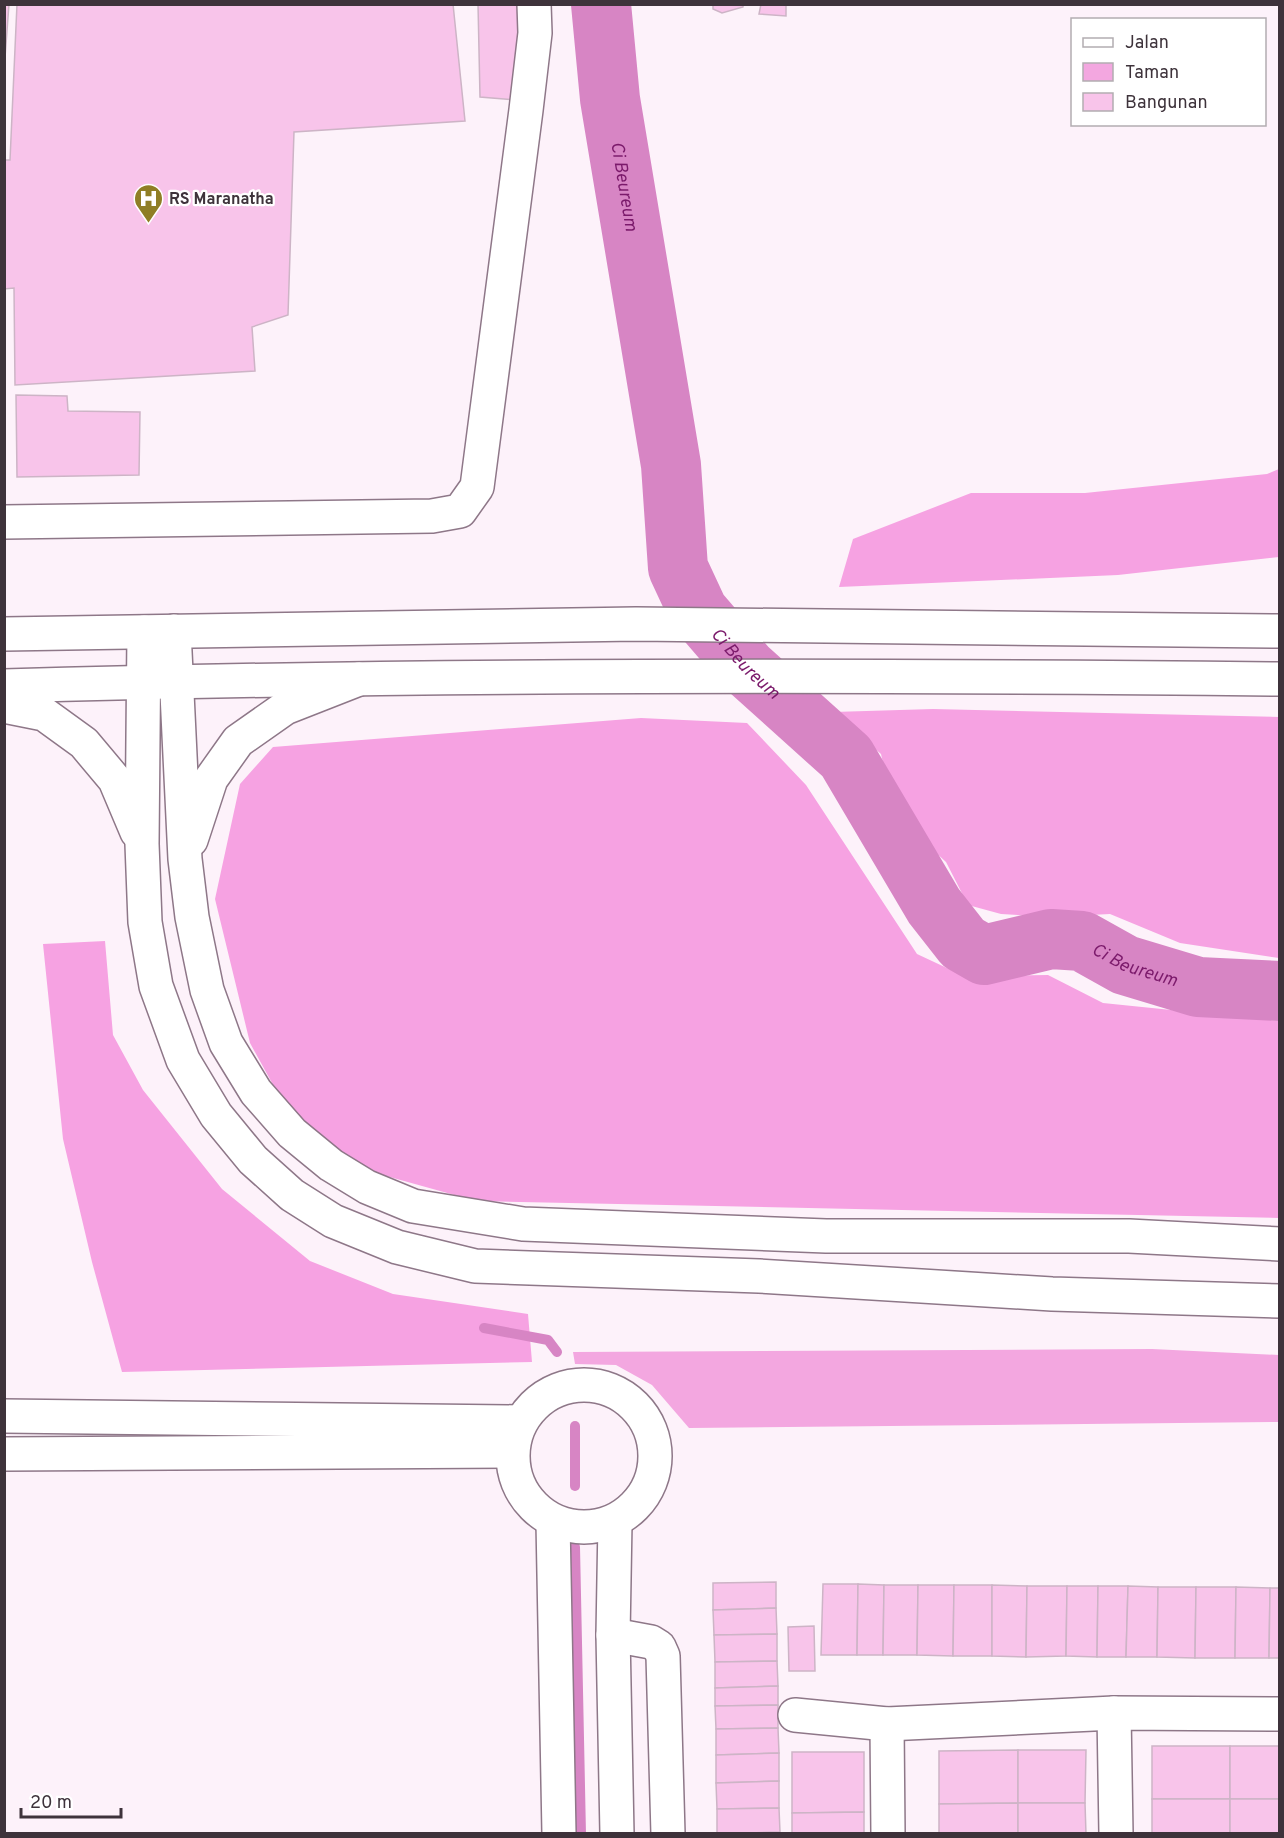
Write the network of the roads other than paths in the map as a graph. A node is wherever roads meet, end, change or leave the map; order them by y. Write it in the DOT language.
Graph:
graph roads {
  1 [pos="534,4"];
  2 [pos="4,522"];
  3 [pos="1280,631"];
  4 [pos="159,632"];
  5 [pos="4,634"];
  6 [pos="358,679"];
  7 [pos="1280,680"];
  8 [pos="176,681"];
  9 [pos="144,682"];
  10 [pos="4,686"];
  11 [pos="4,706"];
  12 [pos="142,844"];
  13 [pos="185,859"];
  14 [pos="1280,1244"];
  15 [pos="1280,1301"];
  16 [pos="4,1416"];
  17 [pos="516,1436"];
  18 [pos="5,1451"];
  19 [pos="553,1522"];
  20 [pos="615,1522"];
  21 [pos="613,1635"];
  22 [pos="1114,1713"];
  23 [pos="1280,1714"];
  24 [pos="795,1715"];
  25 [pos="887,1724"];
  26 [pos="559,1833"];
  27 [pos="617,1833"];
  28 [pos="668,1833"];
  29 [pos="888,1833"];
  30 [pos="1116,1833"];
  1 -- 2 [label="main road"];
  3 -- 4 [label="main road"];
  4 -- 5 [label="main road"];
  4 -- 8 [label="main road"];
  4 -- 9 [label="main road"];
  6 -- 7 [label="main road"];
  6 -- 8 [label="main road"];
  6 -- 13 [label="main road"];
  8 -- 9 [label="main road"];
  8 -- 13 [label="main road"];
  9 -- 10 [label="main road"];
  9 -- 12 [label="main road"];
  11 -- 12 [label="main road"];
  12 -- 15 [label="main road"];
  13 -- 14 [label="main road"];
  16 -- 17 [label="main road"];
  17 -- 18 [label="main road"];
  17 -- 19 [label="main road"];
  17 -- 20 [label="main road"];
  19 -- 20 [label="main road"];
  19 -- 26 [label="main road"];
  20 -- 21 [label="main road"];
  21 -- 27 [label="main road"];
  21 -- 28 [label="main road"];
  22 -- 23 [label="main road"];
  22 -- 25 [label="main road"];
  22 -- 30 [label="main road"];
  24 -- 25 [label="main road"];
  25 -- 29 [label="main road"];
}
